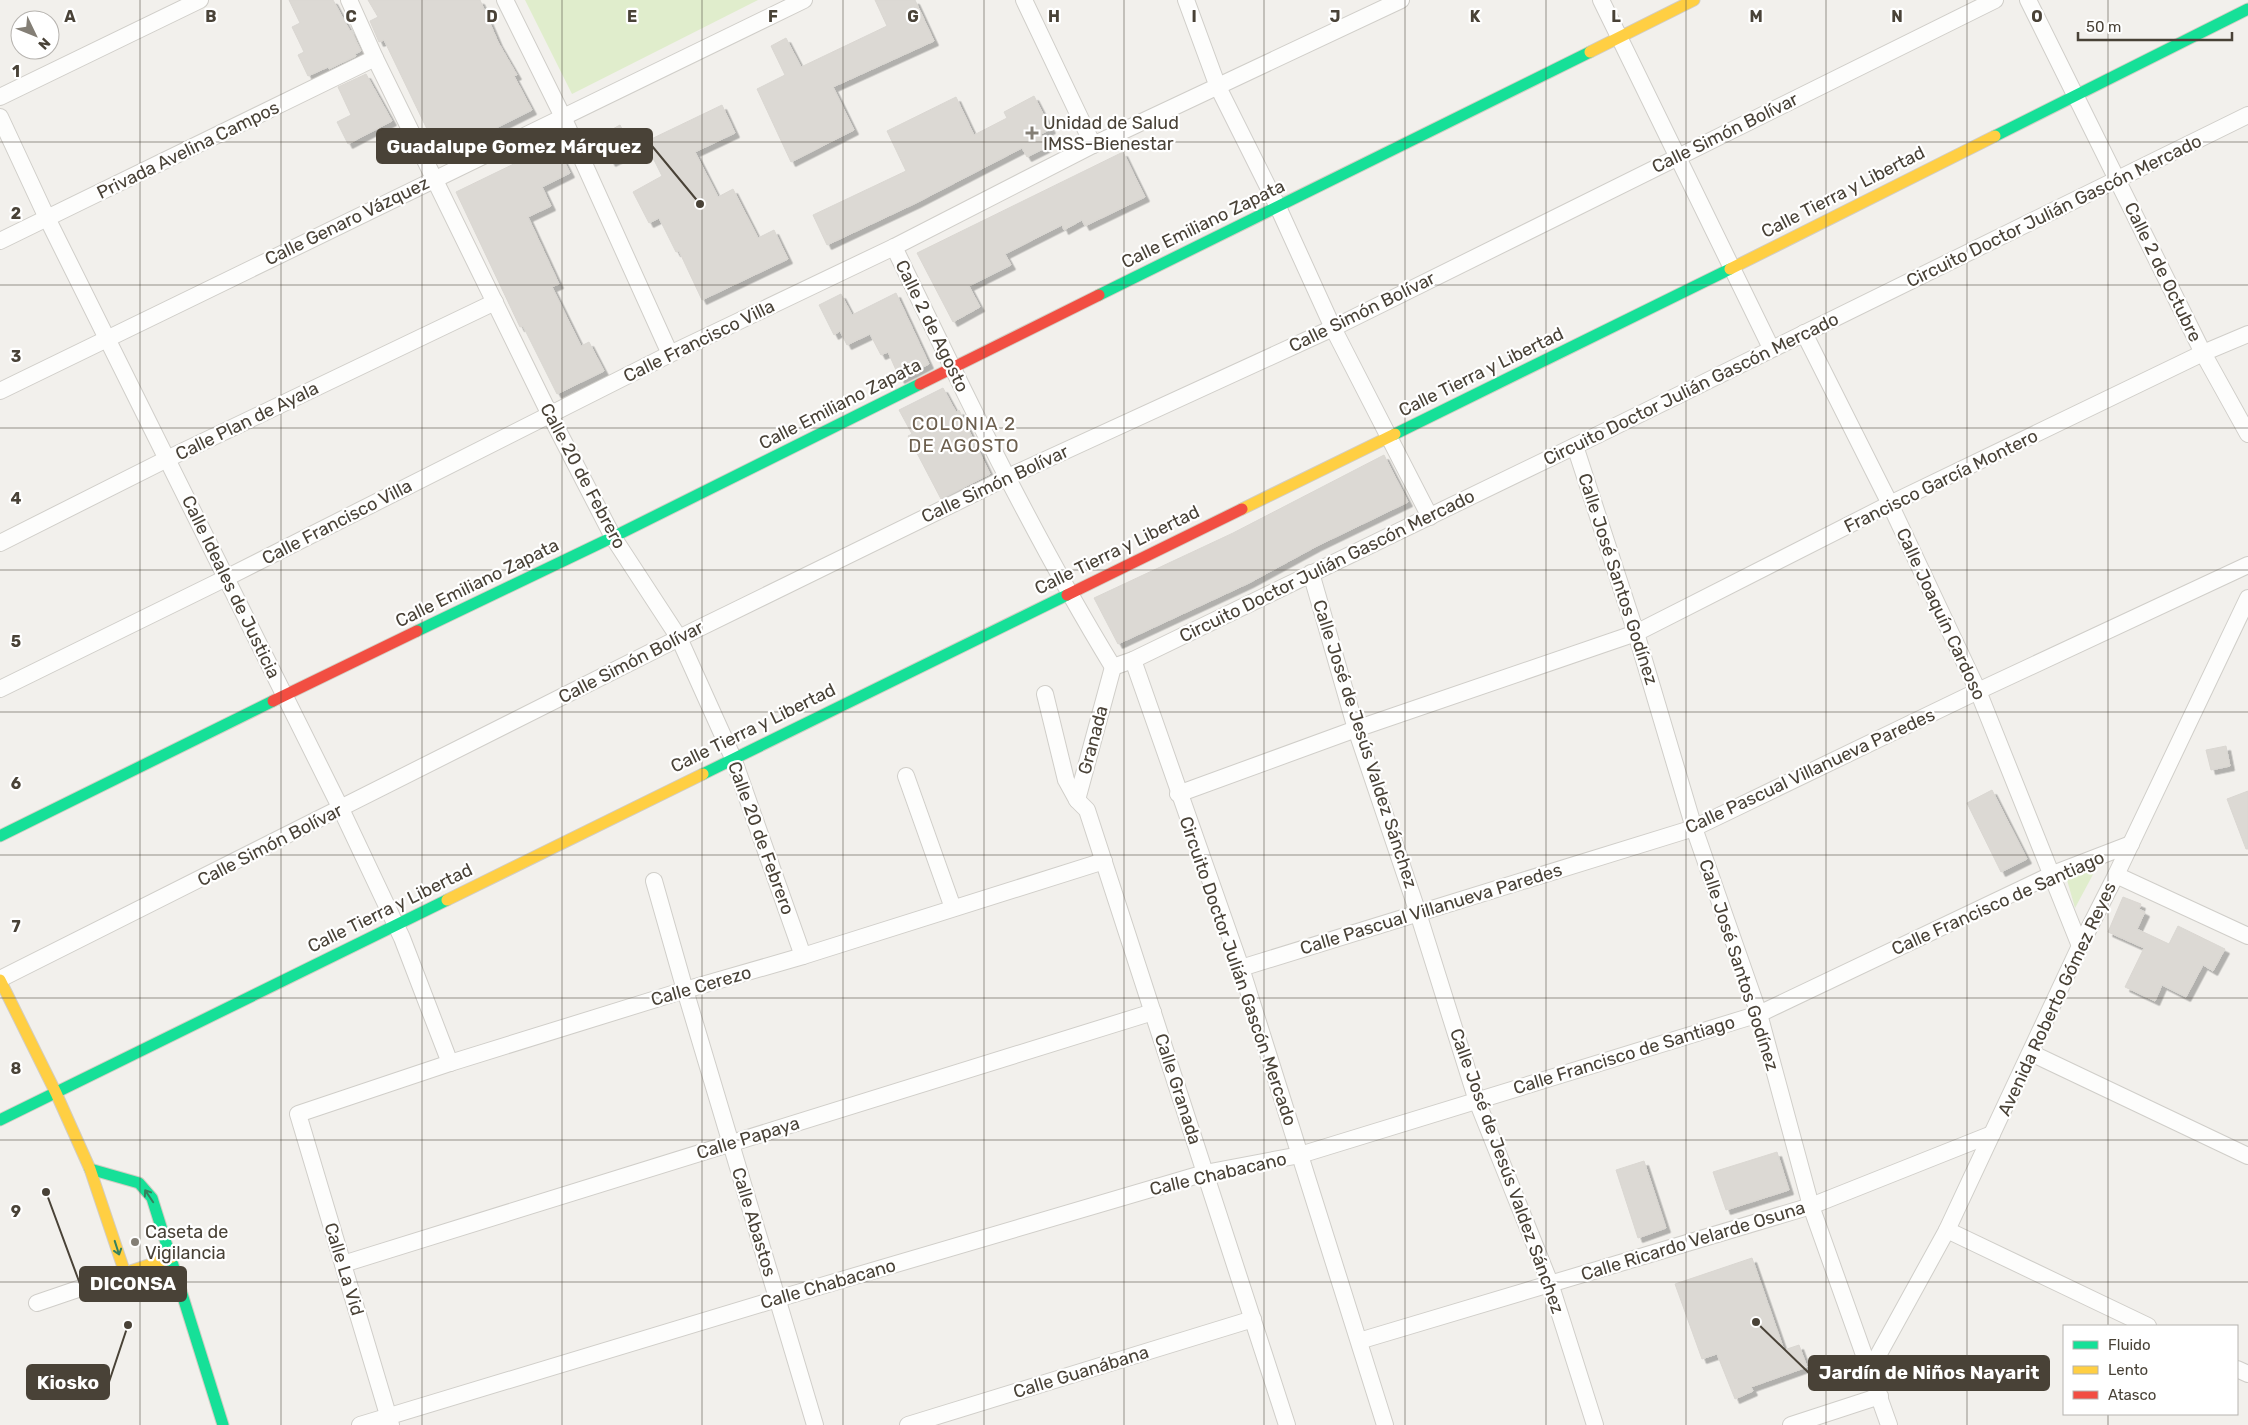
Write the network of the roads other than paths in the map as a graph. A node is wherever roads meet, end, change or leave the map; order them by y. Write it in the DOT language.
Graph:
graph roads {
  1 [pos="200,0"];
  2 [pos="349,0"];
  3 [pos="504,0"];
  4 [pos="804,0"];
  5 [pos="1024,0"];
  6 [pos="1186,0"];
  7 [pos="1401,0"];
  8 [pos="1601,0"];
  9 [pos="1694,0"];
  10 [pos="1995,0"];
  11 [pos="2028,0"];
  12 [pos="2248,9"];
  13 [pos="1619,37"];
  14 [pos="375,58"];
  15 [pos="1218,87"];
  16 [pos="2075,94"];
  17 [pos="0,97"];
  18 [pos="2248,116"];
  19 [pos="0,117"];
  20 [pos="563,117"];
  21 [pos="1094,145"];
  22 [pos="1677,157"];
  23 [pos="433,179"];
  24 [pos="2118,180"];
  25 [pos="1278,207"];
  26 [pos="47,218"];
  27 [pos="0,241"];
  28 [pos="894,248"];
  29 [pos="1732,268"];
  30 [pos="495,302"];
  31 [pos="1333,328"];
  32 [pos="1804,333"];
  33 [pos="2248,334"];
  34 [pos="108,337"];
  35 [pos="1771,348"];
  36 [pos="2204,353"];
  37 [pos="670,354"];
  38 [pos="952,367"];
  39 [pos="0,391"];
  40 [pos="550,415"];
  41 [pos="2248,434"];
  42 [pos="1388,437"];
  43 [pos="1575,446"];
  44 [pos="167,459"];
  45 [pos="1008,477"];
  46 [pos="1890,504"];
  47 [pos="1430,517"];
  48 [pos="613,537"];
  49 [pos="0,543"];
  50 [pos="2248,565"];
  51 [pos="1311,573"];
  52 [pos="226,578"];
  53 [pos="1068,593"];
  54 [pos="2248,598"];
  55 [pos="1636,634"];
  56 [pos="679,638"];
  57 [pos="1132,660"];
  58 [pos="1113,667"];
  59 [pos="0,689"];
  60 [pos="1978,691"];
  61 [pos="284,694"];
  62 [pos="1045,694"];
  63 [pos="1356,729"];
  64 [pos="733,758"];
  65 [pos="906,776"];
  66 [pos="1178,794"];
  67 [pos="1082,805"];
  68 [pos="341,809"];
  69 [pos="1694,828"];
  70 [pos="0,836"];
  71 [pos="2130,844"];
  72 [pos="1104,861"];
  73 [pos="2053,874"];
  74 [pos="2116,875"];
  75 [pos="654,881"];
  76 [pos="953,908"];
  77 [pos="1418,913"];
  78 [pos="396,924"];
  79 [pos="2248,936"];
  80 [pos="2080,946"];
  81 [pos="803,956"];
  82 [pos="1241,968"];
  83 [pos="0,980"];
  84 [pos="685,990"];
  85 [pos="1153,1012"];
  86 [pos="1758,1014"];
  87 [pos="2031,1052"];
  88 [pos="450,1063"];
  89 [pos="56,1093"];
  90 [pos="1477,1101"];
  91 [pos="298,1114"];
  92 [pos="0,1120"];
  93 [pos="1992,1134"];
  94 [pos="731,1143"];
  95 [pos="1300,1155"];
  96 [pos="2248,1156"];
  97 [pos="90,1169"];
  98 [pos="1205,1173"];
  99 [pos="1811,1206"];
  100 [pos="1947,1230"];
  101 [pos="172,1257"];
  102 [pos="343,1264"];
  103 [pos="125,1273"];
  104 [pos="1550,1283"];
  105 [pos="778,1299"];
  106 [pos="37,1303"];
  107 [pos="1253,1319"];
  108 [pos="2146,1325"];
  109 [pos="1359,1341"];
  110 [pos="1870,1370"];
  111 [pos="1880,1396"];
  112 [pos="389,1421"];
  113 [pos="223,1425"];
  114 [pos="360,1425"];
  115 [pos="816,1425"];
  116 [pos="908,1425"];
  117 [pos="1287,1425"];
  118 [pos="1386,1425"];
  119 [pos="1595,1425"];
  120 [pos="1791,1425"];
  121 [pos="1890,1425"];
  1 -- 17 [label="street"];
  2 -- 14 [label="street, Calle 20 de Febrero"];
  3 -- 20 [label="street"];
  4 -- 20 [label="street, Calle Genaro Vázquez"];
  5 -- 21 [label="street"];
  6 -- 15 [label="street"];
  7 -- 15 [label="street, Calle Francisco Villa"];
  8 -- 13 [label="street"];
  9 -- 13 [label="street, Calle Emiliano Zapata"];
  10 -- 22 [label="street, Calle Simón Bolívar"];
  11 -- 16 [label="street, Calle 2 de Octubre"];
  12 -- 16 [label="street, Calle Tierra y Libertad"];
  13 -- 22 [label="street"];
  13 -- 25 [label="street, Calle Emiliano Zapata"];
  14 -- 23 [label="street, Calle 20 de Febrero"];
  14 -- 26 [label="street, Privada Avelina Campos"];
  15 -- 21 [label="street, Calle Francisco Villa"];
  15 -- 25 [label="street"];
  16 -- 24 [label="street, Calle 2 de Octubre"];
  16 -- 29 [label="street, Calle Tierra y Libertad"];
  18 -- 24 [label="street, Circuito Doctor Julián Gascón Mercado"];
  19 -- 26 [label="street, Calle Ideales de Justicia"];
  20 -- 23 [label="street, Calle Genaro Vázquez"];
  20 -- 37 [label="street"];
  21 -- 28 [label="street, Calle Francisco Villa"];
  22 -- 29 [label="street"];
  22 -- 31 [label="street, Calle Simón Bolívar"];
  23 -- 30 [label="street, Calle 20 de Febrero"];
  23 -- 34 [label="street, Calle Genaro Vázquez"];
  24 -- 32 [label="street, Circuito Doctor Julián Gascón Mercado"];
  24 -- 36 [label="street, Calle 2 de Octubre"];
  25 -- 31 [label="street"];
  25 -- 38 [label="street, Calle Emiliano Zapata"];
  26 -- 27 [label="street, Privada Avelina Campos"];
  26 -- 34 [label="street, Calle Ideales de Justicia"];
  28 -- 37 [label="street, Calle Francisco Villa"];
  28 -- 38 [label="street, Calle 2 de Agosto"];
  29 -- 35 [label="street"];
  29 -- 42 [label="street, Calle Tierra y Libertad"];
  30 -- 40 [label="street, Calle 20 de Febrero"];
  30 -- 44 [label="street, Calle Plan de Ayala"];
  31 -- 42 [label="street"];
  31 -- 45 [label="street, Calle Simón Bolívar"];
  32 -- 35 [label="street, Circuito Doctor Julián Gascón Mercado"];
  32 -- 46 [label="street, Calle Joaquín Cardoso"];
  33 -- 36 [label="street, Francisco García Montero"];
  34 -- 39 [label="street, Calle Genaro Vázquez"];
  34 -- 44 [label="street, Calle Ideales de Justicia"];
  35 -- 43 [label="street, Circuito Doctor Julián Gascón Mercado"];
  36 -- 41 [label="street, Calle 2 de Octubre"];
  36 -- 46 [label="street, Francisco García Montero"];
  37 -- 40 [label="street, Calle Francisco Villa"];
  38 -- 45 [label="street, Calle 2 de Agosto"];
  38 -- 48 [label="street, Calle Emiliano Zapata"];
  40 -- 48 [label="street, Calle 20 de Febrero"];
  40 -- 52 [label="street, Calle Francisco Villa"];
  42 -- 47 [label="street"];
  42 -- 53 [label="street, Calle Tierra y Libertad"];
  43 -- 47 [label="street, Circuito Doctor Julián Gascón Mercado"];
  43 -- 55 [label="street, Calle José Santos Godínez"];
  44 -- 49 [label="street, Calle Plan de Ayala"];
  44 -- 52 [label="street, Calle Ideales de Justicia"];
  45 -- 53 [label="street, Calle 2 de Agosto"];
  45 -- 56 [label="street, Calle Simón Bolívar"];
  46 -- 55 [label="street, Francisco García Montero"];
  46 -- 60 [label="street, Calle Joaquín Cardoso"];
  47 -- 51 [label="street, Circuito Doctor Julián Gascón Mercado"];
  48 -- 56 [label="street, Calle 20 de Febrero"];
  48 -- 61 [label="street, Calle Emiliano Zapata"];
  50 -- 60 [label="street, Calle Pascual Villanueva Paredes"];
  51 -- 57 [label="street, Circuito Doctor Julián Gascón Mercado"];
  51 -- 63 [label="street, Calle José de Jesús Valdez Sánchez"];
  52 -- 59 [label="street, Calle Francisco Villa"];
  52 -- 61 [label="street, Calle Ideales de Justicia"];
  53 -- 58 [label="street, Calle 2 de Agosto"];
  53 -- 64 [label="street, Calle Tierra y Libertad"];
  54 -- 71 [label="street, Avenida Roberto Gómez Reyes"];
  55 -- 63 [label="street, Francisco García Montero"];
  55 -- 69 [label="street, Calle José Santos Godínez"];
  56 -- 64 [label="street, Calle 20 de Febrero"];
  56 -- 68 [label="street, Calle Simón Bolívar"];
  57 -- 58 [label="street, Circuito Doctor Julián Gascón Mercado"];
  57 -- 66 [label="street, Circuito Doctor Julián Gascón Mercado"];
  58 -- 67 [label="street, Granada"];
  60 -- 69 [label="street, Calle Pascual Villanueva Paredes"];
  60 -- 73 [label="street, Calle Joaquín Cardoso"];
  61 -- 68 [label="street, Calle Ideales de Justicia"];
  61 -- 70 [label="street, Calle Emiliano Zapata"];
  62 -- 67 [label="street, Calle Granada"];
  63 -- 66 [label="street, Francisco García Montero"];
  63 -- 77 [label="street, Calle José de Jesús Valdez Sánchez"];
  64 -- 78 [label="street, Calle Tierra y Libertad"];
  64 -- 81 [label="street, Calle 20 de Febrero"];
  65 -- 76 [label="street"];
  66 -- 82 [label="street, Circuito Doctor Julián Gascón Mercado"];
  67 -- 72 [label="street, Calle Granada"];
  68 -- 78 [label="street, Calle Ideales de Justicia"];
  68 -- 83 [label="street, Calle Simón Bolívar"];
  69 -- 77 [label="street, Calle Pascual Villanueva Paredes"];
  69 -- 86 [label="street, Calle José Santos Godínez"];
  71 -- 73 [label="street, Calle Francisco de Santiago"];
  71 -- 74 [label="street, Avenida Roberto Gómez Reyes"];
  72 -- 76 [label="street, Calle Cerezo"];
  72 -- 85 [label="street, Calle Granada"];
  73 -- 80 [label="street, Calle Joaquín Cardoso"];
  73 -- 86 [label="street, Calle Francisco de Santiago"];
  74 -- 79 [label="street"];
  74 -- 80 [label="street, Avenida Roberto Gómez Reyes"];
  75 -- 84 [label="street, Calle Abastos"];
  76 -- 81 [label="street, Calle Cerezo"];
  77 -- 82 [label="street, Calle Pascual Villanueva Paredes"];
  77 -- 90 [label="street, Calle José de Jesús Valdez Sánchez"];
  78 -- 88 [label="street, Calle Ideales de Justicia"];
  78 -- 89 [label="street, Calle Tierra y Libertad"];
  80 -- 87 [label="street, Avenida Roberto Gómez Reyes"];
  81 -- 84 [label="street, Calle Cerezo"];
  82 -- 95 [label="street, Circuito Doctor Julián Gascón Mercado"];
  83 -- 89 [label="street"];
  84 -- 88 [label="street, Calle Cerezo"];
  84 -- 94 [label="street, Calle Abastos"];
  85 -- 94 [label="street, Calle Papaya"];
  85 -- 98 [label="street, Calle Granada"];
  86 -- 90 [label="street, Calle Francisco de Santiago"];
  86 -- 99 [label="street, Calle José Santos Godínez"];
  87 -- 93 [label="street, Avenida Roberto Gómez Reyes"];
  87 -- 96 [label="street"];
  88 -- 91 [label="street, Calle Cerezo"];
  89 -- 92 [label="street, Calle Tierra y Libertad"];
  89 -- 97 [label="street"];
  90 -- 95 [label="street, Calle Francisco de Santiago"];
  90 -- 104 [label="street, Calle José de Jesús Valdez Sánchez"];
  91 -- 102 [label="street, Calle La Vid"];
  93 -- 99 [label="street, Calle Ricardo Velarde Osuna"];
  93 -- 100 [label="street, Avenida Roberto Gómez Reyes"];
  94 -- 102 [label="street, Calle Papaya"];
  94 -- 105 [label="street, Calle Abastos"];
  95 -- 98 [label="street, Calle Chabacano"];
  95 -- 109 [label="street, Circuito Doctor Julián Gascón Mercado"];
  101 -- 97 [label="street, one-way"];
  97 -- 103 [label="street, one-way"];
  98 -- 105 [label="street, Calle Chabacano"];
  98 -- 107 [label="street, Calle Granada"];
  99 -- 104 [label="street, Calle Ricardo Velarde Osuna"];
  99 -- 110 [label="street, Calle José Santos Godínez"];
  100 -- 108 [label="street"];
  100 -- 110 [label="street, Avenida Roberto Gómez Reyes"];
  101 -- 103 [label="street"];
  101 -- 113 [label="street"];
  102 -- 112 [label="street, Calle La Vid"];
  103 -- 106 [label="street"];
  104 -- 109 [label="street, Calle Ricardo Velarde Osuna"];
  104 -- 119 [label="street, Calle José de Jesús Valdez Sánchez"];
  105 -- 112 [label="street, Calle Chabacano"];
  105 -- 115 [label="street, Calle Abastos"];
  107 -- 116 [label="street, Calle Guanábana"];
  107 -- 117 [label="street, Calle Granada"];
  109 -- 118 [label="street, Circuito Doctor Julián Gascón Mercado"];
  110 -- 111 [label="street, Calle José Santos Godínez"];
  111 -- 120 [label="street"];
  111 -- 121 [label="street, Calle José Santos Godínez"];
  112 -- 114 [label="street, Calle Chabacano"];
}
